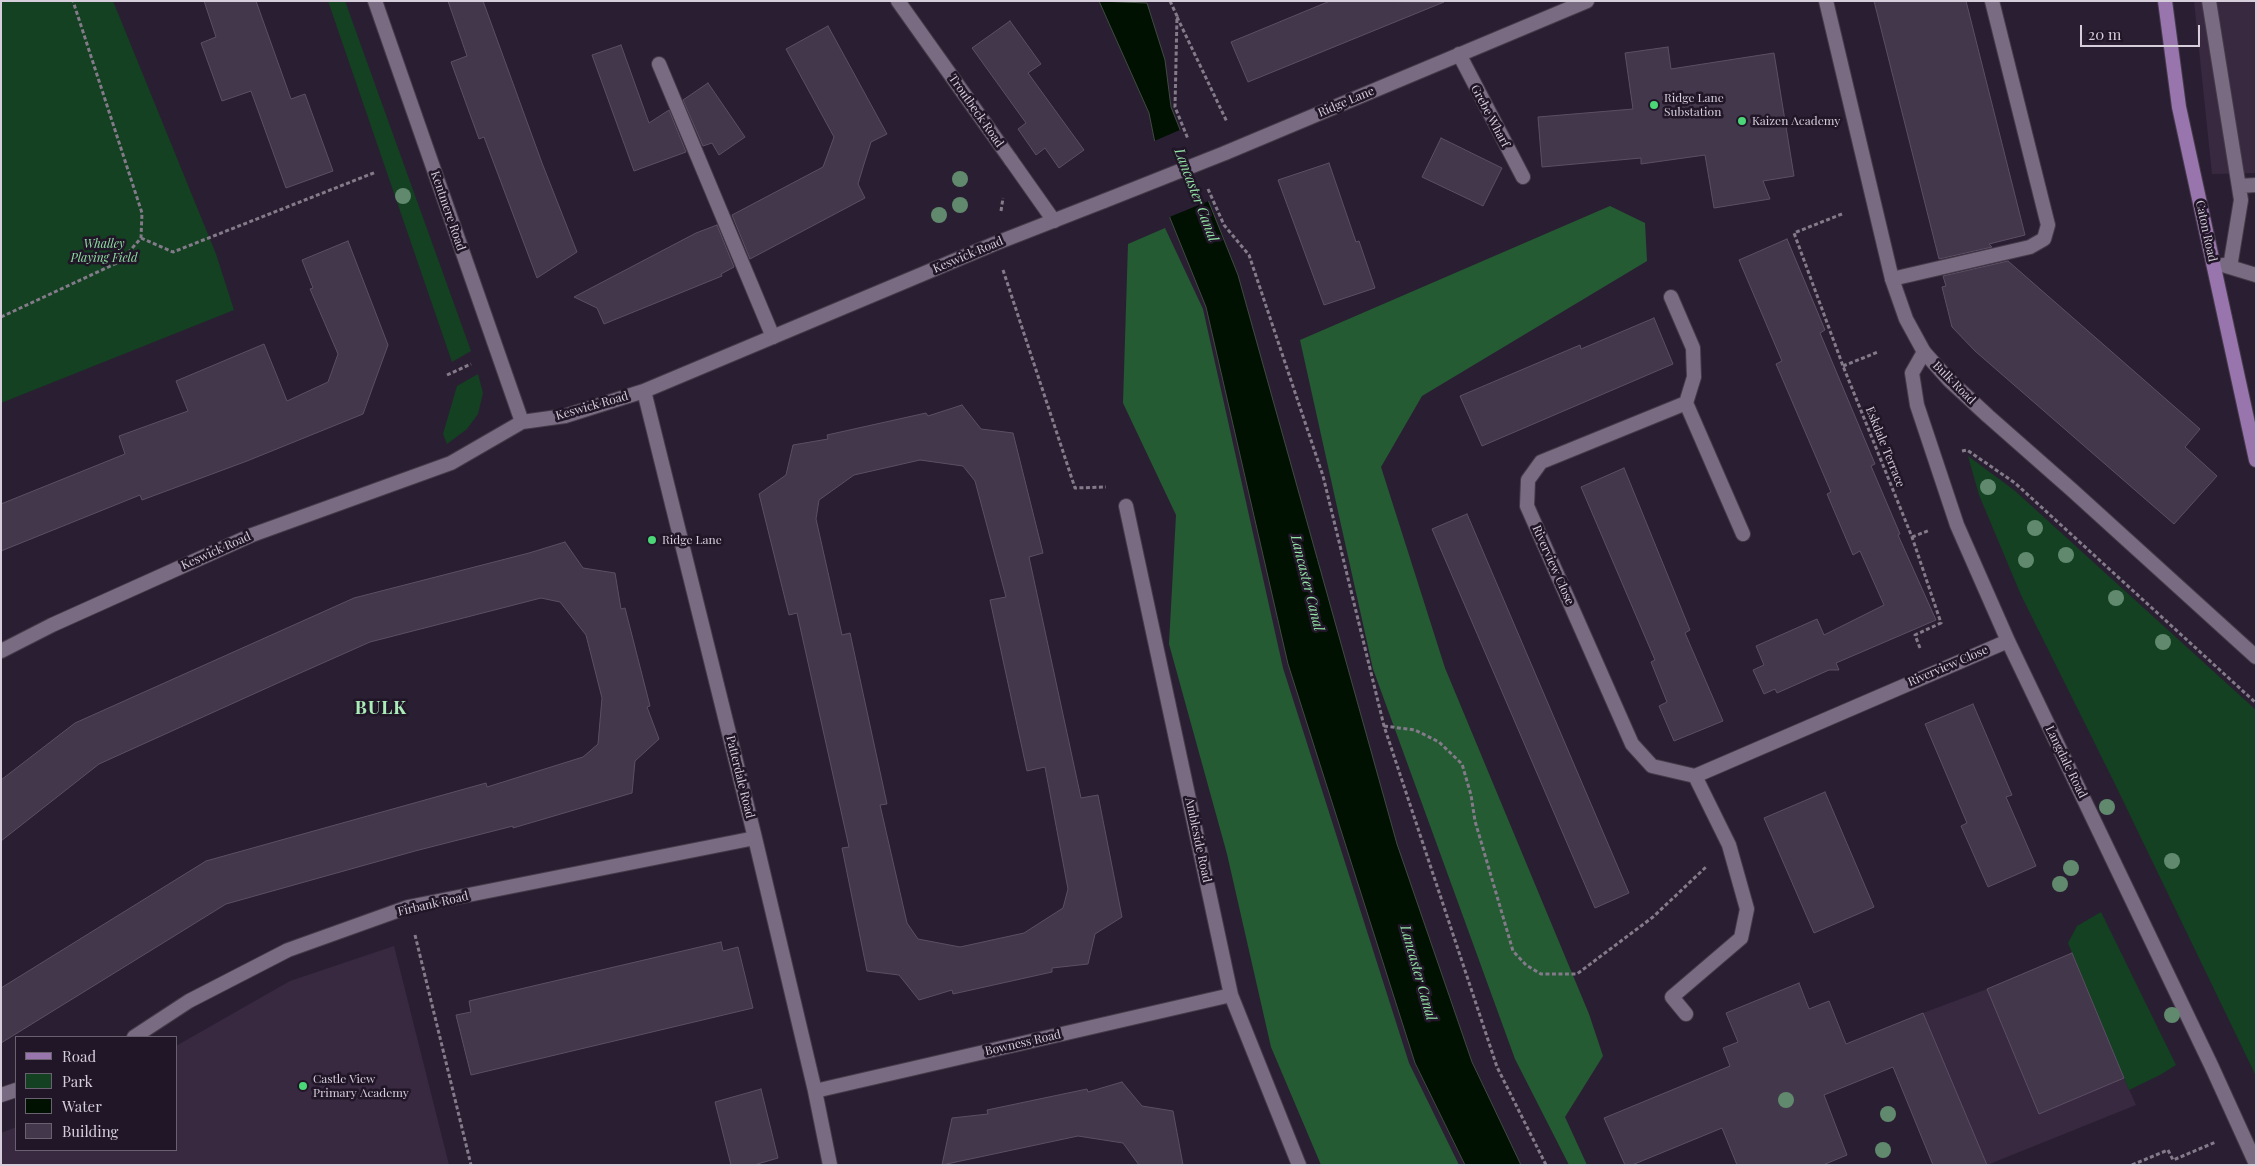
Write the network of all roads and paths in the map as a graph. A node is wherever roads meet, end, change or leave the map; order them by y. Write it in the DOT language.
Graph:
graph roads {
  1 [pos="73,1"];
  2 [pos="375,1"];
  3 [pos="898,1"];
  4 [pos="1170,1"];
  5 [pos="1587,1"];
  6 [pos="1826,1"];
  7 [pos="1992,1"];
  8 [pos="2165,1"];
  9 [pos="2209,1"];
  10 [pos="1177,16"];
  11 [pos="1459,54"];
  12 [pos="659,64"];
  13 [pos="1225,118"];
  14 [pos="1189,141"];
  15 [pos="1011,160"];
  16 [pos="376,172"];
  17 [pos="1523,178"];
  18 [pos="1206,184"];
  19 [pos="2256,185"];
  20 [pos="2239,186"];
  21 [pos="1104,201"];
  22 [pos="1842,214"];
  23 [pos="1054,221"];
  24 [pos="141,238"];
  25 [pos="994,244"];
  26 [pos="2212,261"];
  27 [pos="2230,267"];
  28 [pos="2256,275"];
  29 [pos="1892,279"];
  30 [pos="1671,297"];
  31 [pos="1,317"];
  32 [pos="773,337"];
  33 [pos="1878,352"];
  34 [pos="1924,352"];
  35 [pos="471,364"];
  36 [pos="1843,366"];
  37 [pos="447,375"];
  38 [pos="644,391"];
  39 [pos="1686,403"];
  40 [pos="522,422"];
  41 [pos="1954,453"];
  42 [pos="2256,460"];
  43 [pos="1110,487"];
  44 [pos="1126,506"];
  45 [pos="1922,532"];
  46 [pos="1743,534"];
  47 [pos="1912,537"];
  48 [pos="2008,641"];
  49 [pos="1,651"];
  50 [pos="1922,653"];
  51 [pos="2256,657"];
  52 [pos="2256,703"];
  53 [pos="1384,726"];
  54 [pos="1695,776"];
  55 [pos="755,838"];
  56 [pos="1729,846"];
  57 [pos="408,908"];
  58 [pos="1231,996"];
  59 [pos="1686,1014"];
  60 [pos="136,1036"];
  61 [pos="15,1090"];
  62 [pos="816,1091"];
  63 [pos="1,1095"];
  64 [pos="2218,1141"];
  65 [pos="2256,1164"];
  66 [pos="471,1165"];
  67 [pos="830,1165"];
  68 [pos="1300,1165"];
  69 [pos="1546,1165"];
  70 [pos="2132,1165"];
  1 -- 24 [label="path"];
  2 -- 40 [label="street, Kentmere Road"];
  3 -- 15 [label="street, Troutbeck Road"];
  4 -- 10 [label="path"];
  5 -- 11 [label="street, Ridge Lane"];
  6 -- 29 [label="street, Bulk Road"];
  7 -- 29 [label="street"];
  8 -- 26 [label="main road, Caton Road"];
  9 -- 20 [label="street"];
  10 -- 13 [label="path"];
  10 -- 14 [label="path"];
  11 -- 17 [label="street, Grebe Wharf"];
  11 -- 21 [label="street, Ridge Lane, bridge"];
  12 -- 32 [label="street"];
  15 -- 23 [label="street, Troutbeck Road"];
  15 -- 25 [label="path"];
  16 -- 24 [label="path"];
  18 -- 53 [label="path"];
  19 -- 20 [label="street"];
  20 -- 27 [label="street"];
  21 -- 23 [label="street, Keswick Road"];
  22 -- 36 [label="path, Eskdale Terrace"];
  23 -- 25 [label="street, Keswick Road"];
  24 -- 31 [label="path"];
  25 -- 32 [label="street, Keswick Road"];
  25 -- 43 [label="path"];
  26 -- 27 [label="street"];
  26 -- 42 [label="main road, Caton Road"];
  27 -- 28 [label="street"];
  29 -- 34 [label="street, Bulk Road"];
  30 -- 39 [label="street"];
  32 -- 38 [label="street, Keswick Road"];
  33 -- 36 [label="path"];
  34 -- 48 [label="street, Langdale Road"];
  34 -- 51 [label="street, Bulk Road"];
  35 -- 37 [label="path"];
  36 -- 47 [label="path, Eskdale Terrace"];
  38 -- 40 [label="street, Keswick Road"];
  38 -- 55 [label="street, Patterdale Road"];
  39 -- 46 [label="street"];
  39 -- 54 [label="street, Riverview Close"];
  40 -- 49 [label="street, Keswick Road"];
  41 -- 52 [label="path"];
  44 -- 58 [label="street, Ambleside Road"];
  45 -- 47 [label="path"];
  47 -- 50 [label="path, Eskdale Terrace"];
  48 -- 54 [label="street, Riverview Close"];
  48 -- 65 [label="street, Langdale Road"];
  53 -- 56 [label="path"];
  53 -- 69 [label="path"];
  54 -- 56 [label="street"];
  55 -- 57 [label="street, Firbank Road"];
  55 -- 62 [label="street, Patterdale Road"];
  56 -- 59 [label="street"];
  57 -- 60 [label="street, Firbank Road"];
  57 -- 66 [label="path"];
  58 -- 62 [label="street, Bowness Road"];
  58 -- 68 [label="street, Ambleside Road"];
  61 -- 63 [label="street"];
  62 -- 67 [label="street, Patterdale Road"];
  64 -- 70 [label="path"];
}
